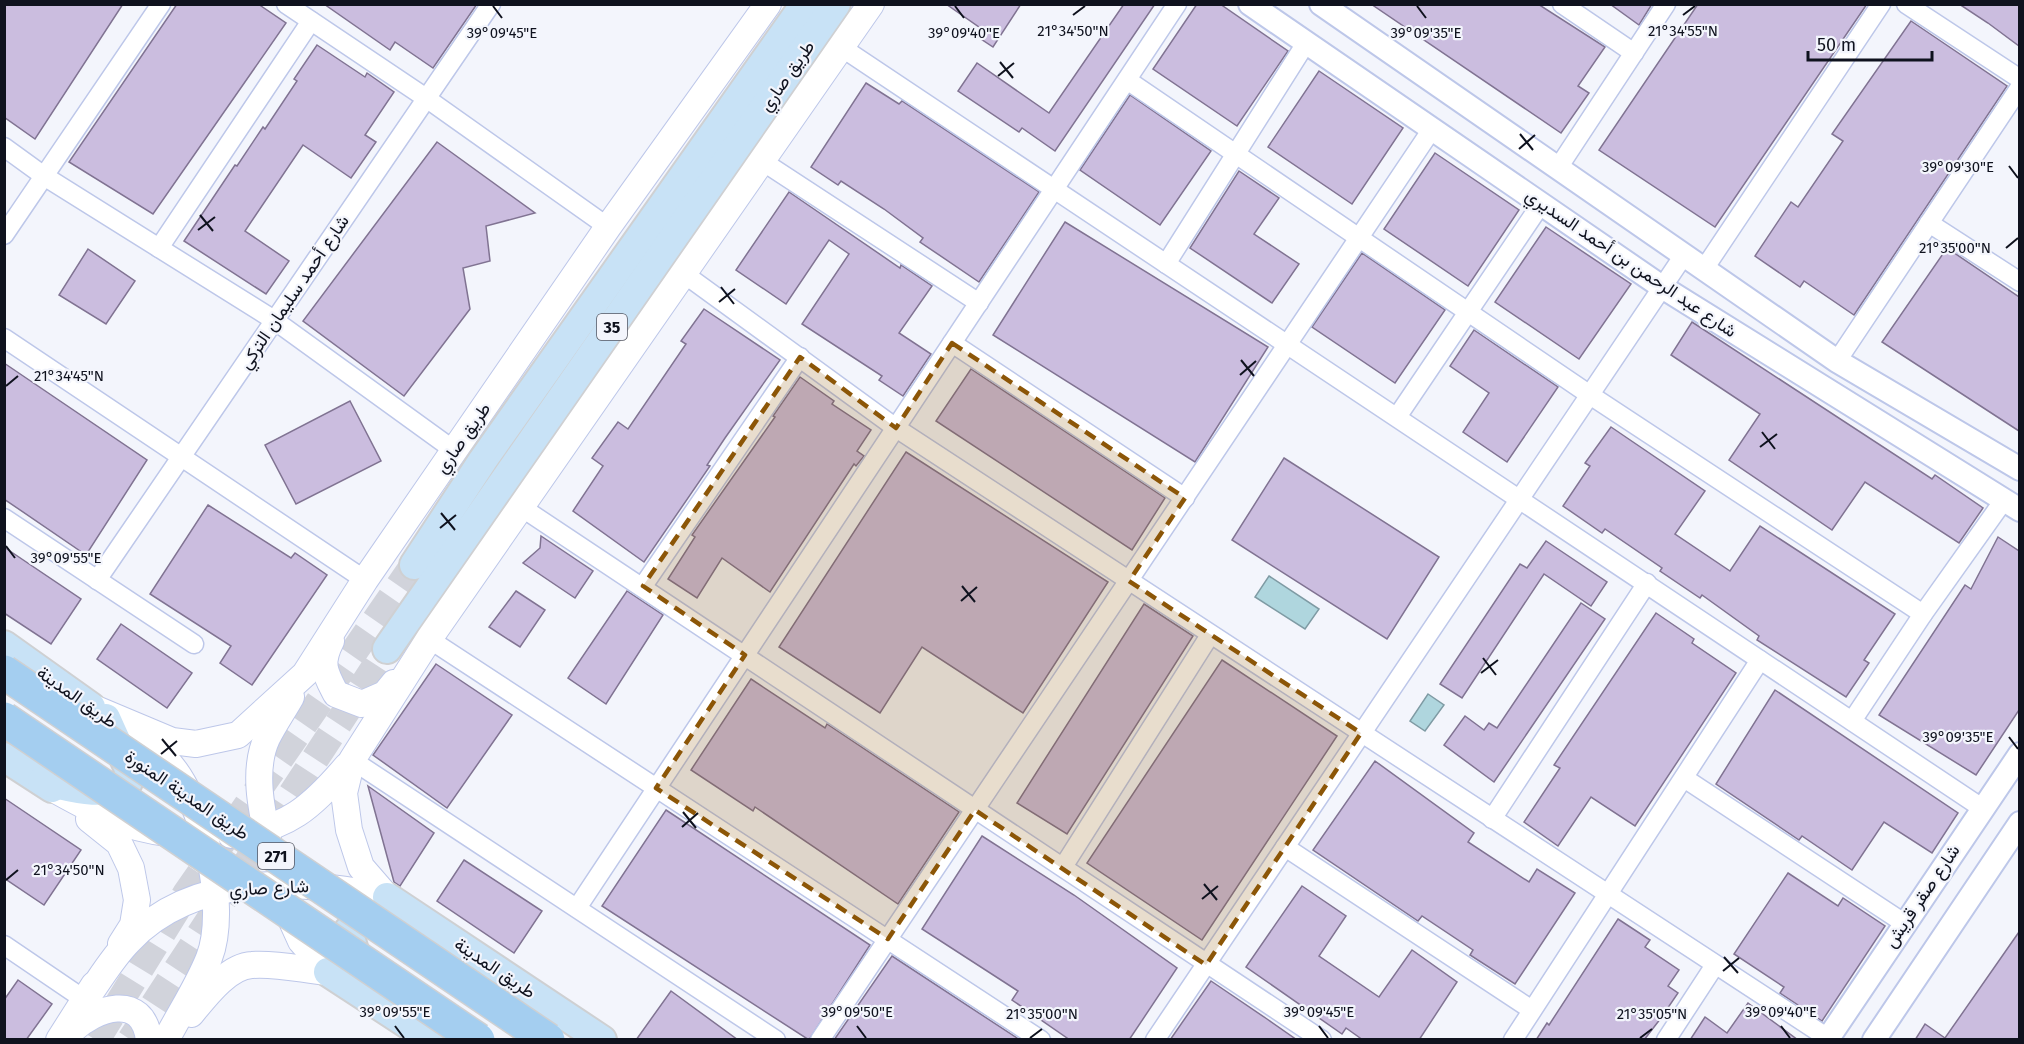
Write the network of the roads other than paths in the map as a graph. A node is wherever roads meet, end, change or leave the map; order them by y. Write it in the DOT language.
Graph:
graph roads {
  1 [pos="161,4"];
  2 [pos="286,4"];
  3 [pos="491,4"];
  4 [pos="768,4"];
  5 [pos="805,4"];
  6 [pos="837,4"];
  7 [pos="849,4"];
  8 [pos="871,4"];
  9 [pos="1176,4"];
  10 [pos="1250,4"];
  11 [pos="1321,4"];
  12 [pos="1562,4"];
  13 [pos="1666,4"];
  14 [pos="1881,4"];
  15 [pos="1906,4"];
  16 [pos="310,21"];
  17 [pos="816,34"];
  18 [pos="1306,43"];
  19 [pos="842,47"];
  20 [pos="1634,53"];
  21 [pos="2019,79"];
  22 [pos="1127,80"];
  23 [pos="2019,87"];
  24 [pos="426,98"];
  25 [pos="1432,129"];
  26 [pos="4,147"];
  27 [pos="1236,154"];
  28 [pos="762,161"];
  29 [pos="1558,168"];
  30 [pos="44,176"];
  31 [pos="1053,190"];
  32 [pos="1540,204"];
  33 [pos="1929,223"];
  34 [pos="608,227"];
  35 [pos="4,235"];
  36 [pos="1359,238"];
  37 [pos="159,248"];
  38 [pos="1684,255"];
  39 [pos="1166,264"];
  40 [pos="1704,269"];
  41 [pos="683,273"];
  42 [pos="2019,282"];
  43 [pos="1662,287"];
  44 [pos="979,303"];
  45 [pos="1468,312"];
  46 [pos="274,320"];
  47 [pos="4,338"];
  48 [pos="952,343"];
  49 [pos="1288,345"];
  50 [pos="800,357"];
  51 [pos="1837,361"];
  52 [pos="1590,395"];
  53 [pos="1397,417"];
  54 [pos="896,428"];
  55 [pos="454,451"];
  56 [pos="182,457"];
  57 [pos="2019,469"];
  58 [pos="1185,498"];
  59 [pos="1520,498"];
  60 [pos="2012,505"];
  61 [pos="521,507"];
  62 [pos="4,518"];
  63 [pos="414,566"];
  64 [pos="97,580"];
  65 [pos="1130,581"];
  66 [pos="1647,583"];
  67 [pos="643,586"];
  68 [pos="359,591"];
  69 [pos="1923,614"];
  70 [pos="1210,634"];
  71 [pos="429,639"];
  72 [pos="194,644"];
  73 [pos="4,645"];
  74 [pos="387,649"];
  75 [pos="745,655"];
  76 [pos="1760,660"];
  77 [pos="4,672"];
  78 [pos="305,674"];
  79 [pos="99,712"];
  80 [pos="4,719"];
  81 [pos="1852,721"];
  82 [pos="1361,734"];
  83 [pos="2019,754"];
  84 [pos="4,757"];
  85 [pos="352,760"];
  86 [pos="1684,778"];
  87 [pos="47,784"];
  88 [pos="656,788"];
  89 [pos="1982,808"];
  90 [pos="975,810"];
  91 [pos="1492,819"];
  92 [pos="265,828"];
  93 [pos="2018,828"];
  94 [pos="206,837"];
  95 [pos="1285,847"];
  96 [pos="1063,867"];
  97 [pos="274,884"];
  98 [pos="214,891"];
  99 [pos="1608,894"];
  100 [pos="387,897"];
  101 [pos="577,908"];
  102 [pos="1904,923"];
  103 [pos="437,929"];
  104 [pos="888,939"];
  105 [pos="4,945"];
  106 [pos="1715,964"];
  107 [pos="1206,965"];
  108 [pos="328,972"];
  109 [pos="1869,976"];
  110 [pos="1903,996"];
  111 [pos="85,1000"];
  112 [pos="1532,1010"];
  113 [pos="394,1015"];
  114 [pos="1827,1039"];
  115 [pos="59,1040"];
  116 [pos="64,1040"];
  117 [pos="149,1040"];
  118 [pos="168,1040"];
  119 [pos="432,1040"];
  120 [pos="478,1040"];
  121 [pos="548,1040"];
  122 [pos="602,1040"];
  123 [pos="776,1040"];
  124 [pos="820,1040"];
  125 [pos="1041,1040"];
  126 [pos="1155,1040"];
  127 [pos="1322,1040"];
  128 [pos="1513,1040"];
  129 [pos="1666,1040"];
  130 [pos="1874,1040"];
  1 -- 30 [label="street"];
  2 -- 16 [label="street"];
  3 -- 24 [label="street, شارع أحمد سليمان التركي"];
  4 -- 34 [label="main road, طريق صاري"];
  5 -- 63 [label="main road, طريق صاري / 35"];
  6 -- 17 [label="main road, طريق صاري / 35"];
  7 -- 17 [label="main road"];
  8 -- 19 [label="main road"];
  9 -- 22 [label="street"];
  10 -- 18 [label="street, شارع عبد الرحمن بن أحمد السديري"];
  11 -- 29 [label="street, شارع عبد الرحمن بن أحمد السديري"];
  12 -- 20 [label="street"];
  13 -- 20 [label="street"];
  14 -- 40 [label="street"];
  15 -- 21 [label="street"];
  16 -- 24 [label="street"];
  16 -- 37 [label="street"];
  17 -- 74 [label="main road, طريق صاري / 35"];
  18 -- 25 [label="street, شارع عبد الرحمن بن أحمد السديري"];
  18 -- 27 [label="street"];
  19 -- 28 [label="main road"];
  19 -- 31 [label="street"];
  20 -- 29 [label="street"];
  22 -- 27 [label="street"];
  22 -- 31 [label="street"];
  23 -- 33 [label="street"];
  24 -- 34 [label="street"];
  24 -- 46 [label="street, شارع أحمد سليمان التركي"];
  25 -- 32 [label="street, شارع عبد الرحمن بن أحمد السديري"];
  25 -- 36 [label="street"];
  26 -- 30 [label="street"];
  27 -- 36 [label="street"];
  27 -- 39 [label="street"];
  28 -- 41 [label="main road"];
  28 -- 44 [label="street"];
  29 -- 38 [label="street, شارع عبد الرحمن بن أحمد السديري"];
  30 -- 35 [label="street"];
  30 -- 37 [label="street"];
  31 -- 39 [label="street"];
  31 -- 44 [label="street"];
  32 -- 43 [label="street, شارع عبد الرحمن بن أحمد السديري"];
  32 -- 45 [label="street"];
  33 -- 42 [label="street"];
  33 -- 51 [label="street"];
  34 -- 55 [label="main road, طريق صاري"];
  36 -- 45 [label="street"];
  36 -- 49 [label="street"];
  37 -- 46 [label="street"];
  38 -- 40 [label="street, شارع عبد الرحمن بن أحمد السديري"];
  38 -- 43 [label="street"];
  39 -- 49 [label="street"];
  40 -- 51 [label="street, شارع عبد الرحمن بن أحمد السديري"];
  41 -- 50 [label="street"];
  41 -- 61 [label="main road"];
  43 -- 52 [label="street"];
  43 -- 60 [label="street, شارع عبد الرحمن بن أحمد السديري"];
  44 -- 48 [label="street"];
  45 -- 52 [label="street"];
  45 -- 53 [label="street"];
  46 -- 55 [label="street"];
  46 -- 56 [label="street, شارع أحمد سليمان التركي"];
  47 -- 56 [label="street"];
  48 -- 54 [label="street"];
  48 -- 58 [label="street"];
  49 -- 53 [label="street"];
  49 -- 58 [label="street"];
  50 -- 54 [label="street"];
  50 -- 67 [label="street"];
  51 -- 57 [label="street, شارع عبد الرحمن بن أحمد السديري"];
  52 -- 59 [label="street"];
  52 -- 69 [label="street"];
  53 -- 59 [label="street"];
  54 -- 65 [label="street"];
  54 -- 75 [label="street"];
  55 -- 68 [label="main road, طريق صاري"];
  56 -- 64 [label="street, شارع أحمد سليمان التركي"];
  56 -- 68 [label="street"];
  58 -- 65 [label="street"];
  59 -- 66 [label="street"];
  59 -- 82 [label="street"];
  60 -- 69 [label="street"];
  61 -- 67 [label="street"];
  61 -- 71 [label="main road"];
  62 -- 64 [label="street"];
  64 -- 72 [label="street"];
  65 -- 70 [label="street"];
  65 -- 90 [label="street"];
  66 -- 76 [label="street"];
  66 -- 91 [label="street"];
  67 -- 75 [label="street"];
  68 -- 71 [label="main road"];
  68 -- 78 [label="main road, طريق صاري"];
  69 -- 81 [label="street"];
  70 -- 82 [label="street"];
  70 -- 96 [label="street"];
  71 -- 85 [label="main road"];
  71 -- 88 [label="street"];
  73 -- 79 [label="main road, طريق المدينة"];
  75 -- 88 [label="street"];
  75 -- 90 [label="street"];
  76 -- 81 [label="street"];
  76 -- 86 [label="street"];
  77 -- 121 [label="highway, طريق المدينة المنورة / 271, bridge"];
  78 -- 79 [label="main road, طريق صاري"];
  78 -- 92 [label="main road"];
  79 -- 87 [label="main road"];
  79 -- 94 [label="main road, طريق المدينة"];
  80 -- 120 [label="highway, 271, bridge"];
  81 -- 89 [label="street"];
  82 -- 91 [label="street"];
  82 -- 95 [label="street"];
  83 -- 89 [label="street, شارع صقر قريش"];
  84 -- 87 [label="main road"];
  85 -- 92 [label="main road"];
  85 -- 100 [label="main road"];
  85 -- 101 [label="street"];
  86 -- 99 [label="street"];
  86 -- 102 [label="street"];
  87 -- 94 [label="main road"];
  87 -- 111 [label="main road"];
  88 -- 101 [label="street"];
  88 -- 104 [label="street"];
  89 -- 102 [label="street, شارع صقر قريش"];
  90 -- 96 [label="street"];
  90 -- 104 [label="street"];
  91 -- 99 [label="street"];
  92 -- 94 [label="main road"];
  92 -- 97 [label="main road"];
  93 -- 110 [label="street"];
  94 -- 98 [label="main road, طريق المدينة"];
  95 -- 107 [label="street"];
  95 -- 112 [label="street"];
  96 -- 107 [label="street"];
  97 -- 98 [label="main road, شارع صاري"];
  97 -- 100 [label="main road, شارع صاري"];
  97 -- 108 [label="main road"];
  98 -- 111 [label="main road, شارع صاري"];
  98 -- 118 [label="main road, طريق المدينة"];
  99 -- 106 [label="street"];
  99 -- 112 [label="street"];
  100 -- 103 [label="main road, طريق المدينة"];
  101 -- 123 [label="street"];
  102 -- 109 [label="street, شارع صقر قريش"];
  103 -- 113 [label="main road"];
  103 -- 122 [label="main road, طريق المدينة"];
  104 -- 124 [label="street"];
  104 -- 125 [label="street"];
  105 -- 111 [label="street"];
  106 -- 114 [label="street"];
  106 -- 129 [label="street"];
  107 -- 126 [label="street"];
  107 -- 127 [label="street"];
  108 -- 113 [label="main road"];
  108 -- 118 [label="main road"];
  109 -- 110 [label="street"];
  109 -- 114 [label="street, شارع صقر قريش"];
  110 -- 130 [label="street"];
  111 -- 115 [label="main road"];
  112 -- 128 [label="street"];
  113 -- 119 [label="main road"];
  116 -- 117 [label="main road"];
}
